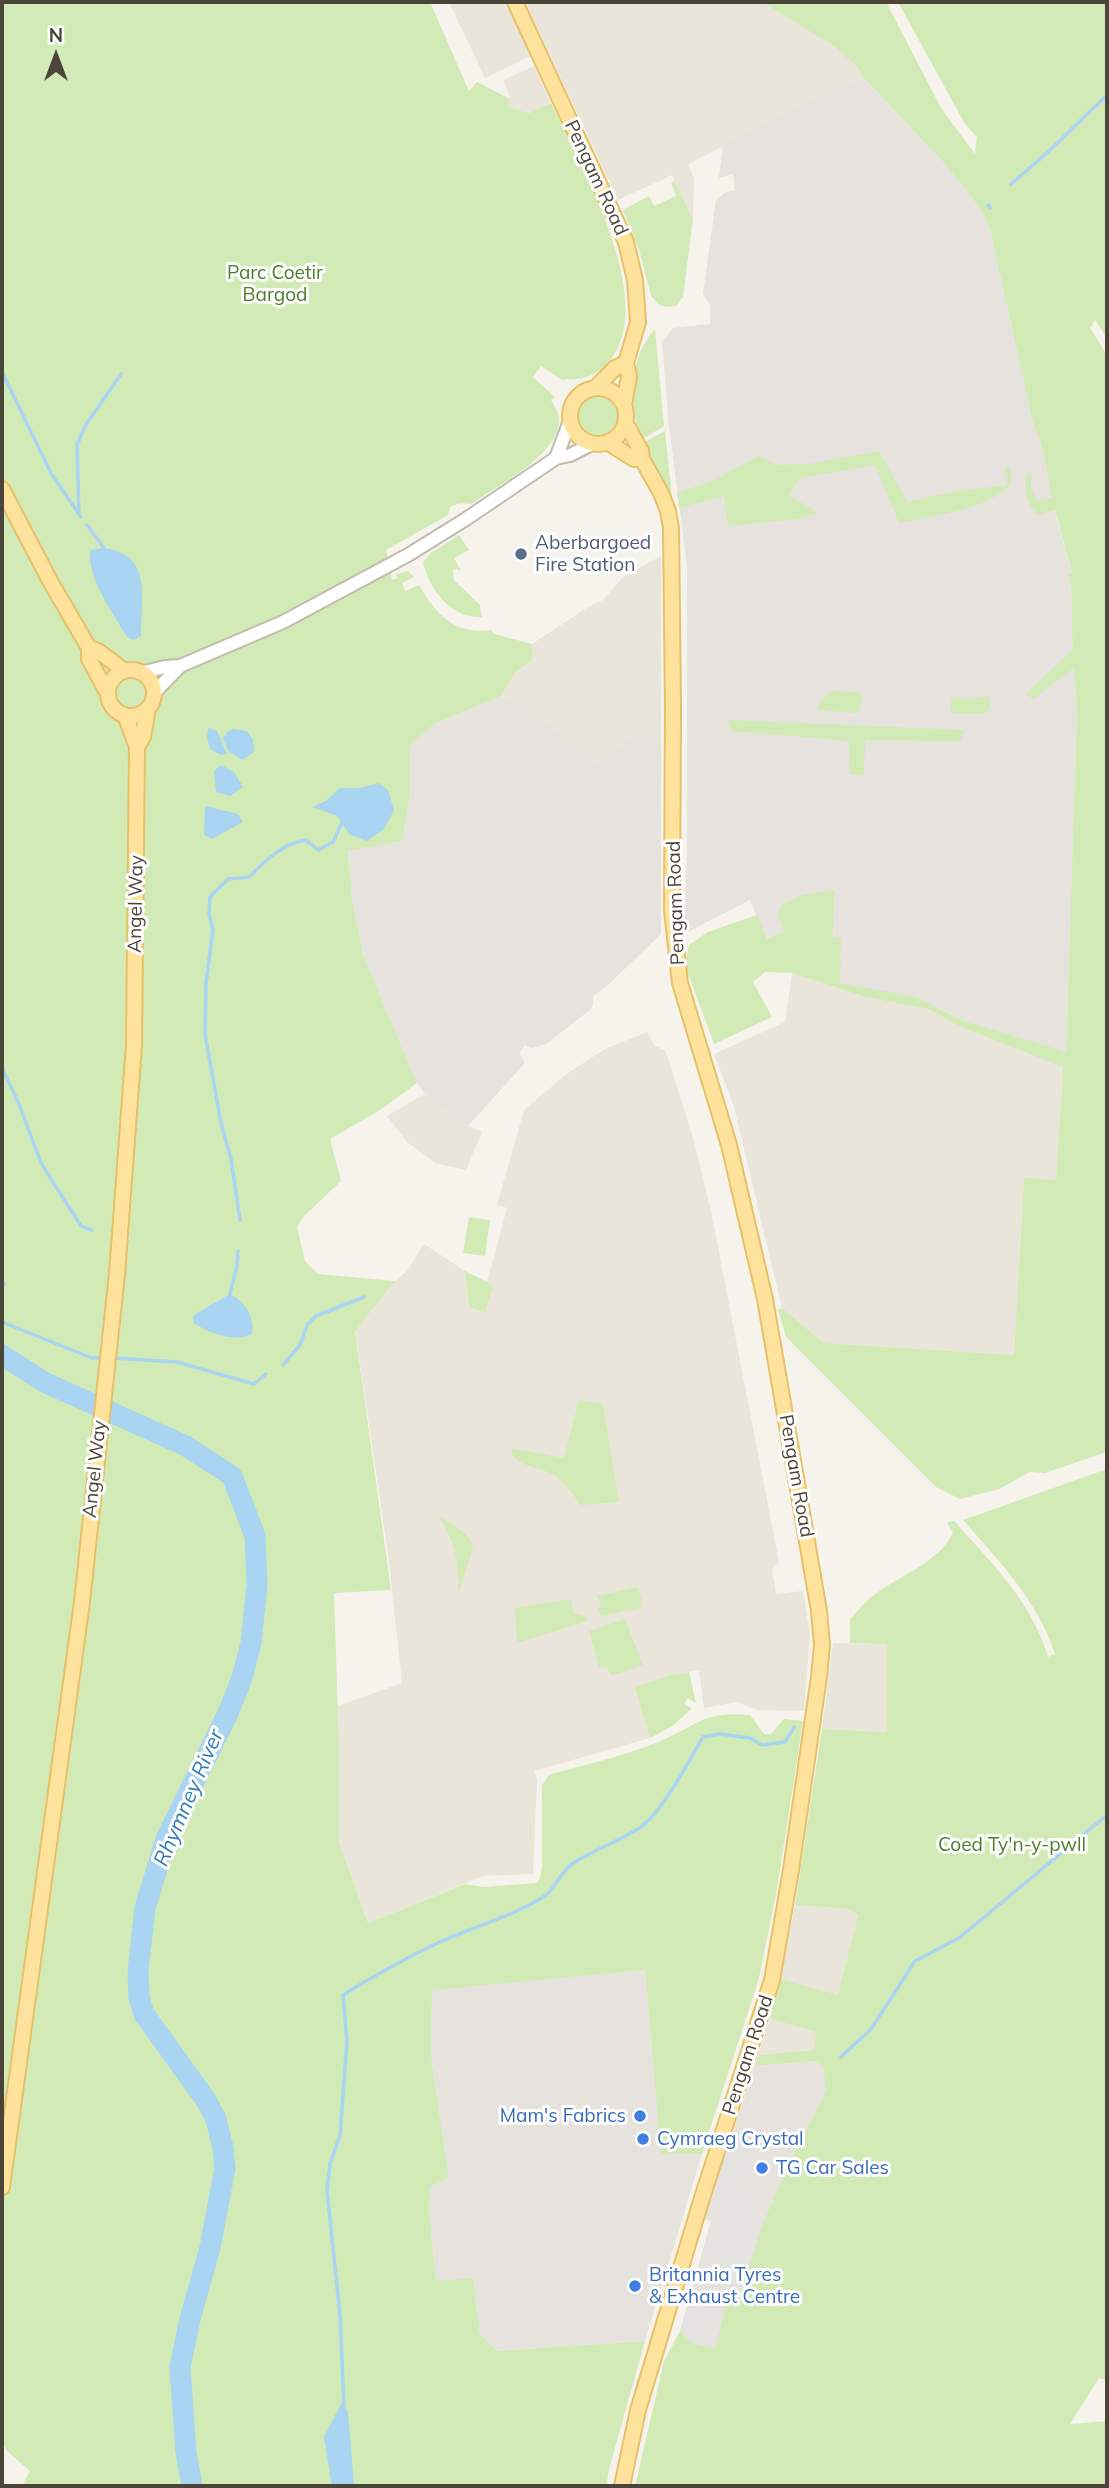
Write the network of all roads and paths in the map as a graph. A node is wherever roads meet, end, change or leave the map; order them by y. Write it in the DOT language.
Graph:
graph roads {
  1 [pos="514,2"];
  2 [pos="626,363"];
  3 [pos="595,388"];
  4 [pos="624,405"];
  5 [pos="570,421"];
  6 [pos="625,422"];
  7 [pos="600,443"];
  8 [pos="556,457"];
  9 [pos="642,459"];
  10 [pos="2,489"];
  11 [pos="89,649"];
  12 [pos="180,666"];
  13 [pos="125,671"];
  14 [pos="140,673"];
  15 [pos="108,694"];
  16 [pos="153,694"];
  17 [pos="148,708"];
  18 [pos="125,715"];
  19 [pos="137,747"];
  20 [pos="2,2187"];
  21 [pos="622,2486"];
  1 -- 2 [label="main road, Pengam Road"];
  2 -- 3 [label="main road"];
  2 -- 4 [label="main road, Pengam Road"];
  3 -- 4 [label="main road"];
  3 -- 5 [label="main road"];
  4 -- 6 [label="main road"];
  5 -- 7 [label="main road"];
  5 -- 8 [label="street"];
  6 -- 7 [label="main road"];
  6 -- 9 [label="main road, Pengam Road"];
  7 -- 8 [label="street"];
  7 -- 9 [label="main road"];
  8 -- 12 [label="street"];
  9 -- 21 [label="main road, Pengam Road"];
  10 -- 11 [label="main road"];
  11 -- 13 [label="main road"];
  11 -- 15 [label="main road"];
  12 -- 14 [label="street"];
  12 -- 16 [label="street"];
  13 -- 14 [label="main road"];
  13 -- 15 [label="main road"];
  14 -- 16 [label="main road"];
  15 -- 18 [label="main road"];
  16 -- 17 [label="main road"];
  17 -- 18 [label="main road"];
  17 -- 19 [label="main road, Angel Way"];
  18 -- 19 [label="main road, Angel Way"];
  19 -- 20 [label="main road, Angel Way"];
}
